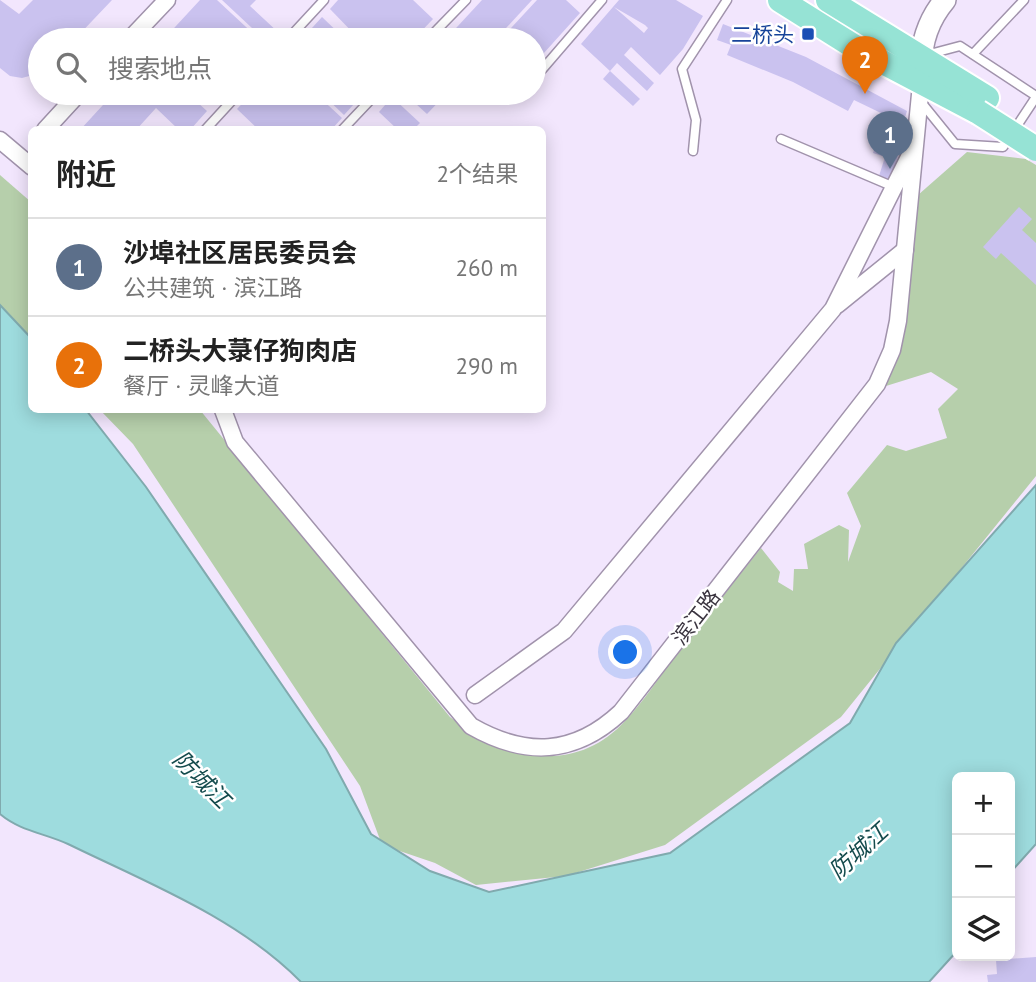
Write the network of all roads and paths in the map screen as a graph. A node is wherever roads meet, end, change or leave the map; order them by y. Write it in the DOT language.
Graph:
graph roads {
  1 [pos="167,0"];
  2 [pos="324,0"];
  3 [pos="466,0"];
  4 [pos="602,0"];
  5 [pos="727,0"];
  6 [pos="780,0"];
  7 [pos="828,0"];
  8 [pos="945,0"];
  9 [pos="1024,0"];
  10 [pos="140,28"];
  11 [pos="298,28"];
  12 [pos="439,28"];
  13 [pos="973,54"];
  14 [pos="920,57"];
  15 [pos="546,65"];
  16 [pos="921,93"];
  17 [pos="1036,97"];
  18 [pos="68,105"];
  19 [pos="228,105"];
  20 [pos="366,105"];
  21 [pos="982,105"];
  22 [pos="49,126"];
  23 [pos="209,126"];
  24 [pos="346,126"];
  25 [pos="1036,129"];
  26 [pos="781,139"];
  27 [pos="0,140"];
  28 [pos="915,145"];
  29 [pos="1036,149"];
  30 [pos="693,151"];
  31 [pos="28,155"];
  32 [pos="894,187"];
  33 [pos="905,250"];
  34 [pos="833,309"];
  35 [pos="224,413"];
  36 [pos="475,695"];
  1 -- 10 [label="street"];
  2 -- 11 [label="lane"];
  3 -- 12 [label="lane"];
  4 -- 15 [label="lane"];
  5 -- 30 [label="lane"];
  6 -- 16 [label="main road"];
  7 -- 14 [label="main road"];
  8 -- 14 [label="street, 滨江路"];
  9 -- 13 [label="lane"];
  13 -- 14 [label="lane"];
  13 -- 17 [label="lane"];
  14 -- 16 [label="street, 滨江路"];
  14 -- 21 [label="main road"];
  16 -- 17 [label="lane"];
  16 -- 21 [label="main road"];
  16 -- 28 [label="street, 滨江路"];
  18 -- 22 [label="street"];
  19 -- 23 [label="lane"];
  20 -- 24 [label="lane"];
  21 -- 25 [label="main road"];
  21 -- 29 [label="main road, bridge"];
  26 -- 32 [label="lane"];
  27 -- 31 [label="street"];
  28 -- 32 [label="street"];
  28 -- 33 [label="street, 滨江路"];
  32 -- 34 [label="street"];
  33 -- 34 [label="street"];
  33 -- 35 [label="street, 滨江路"];
  34 -- 36 [label="street"];
}
